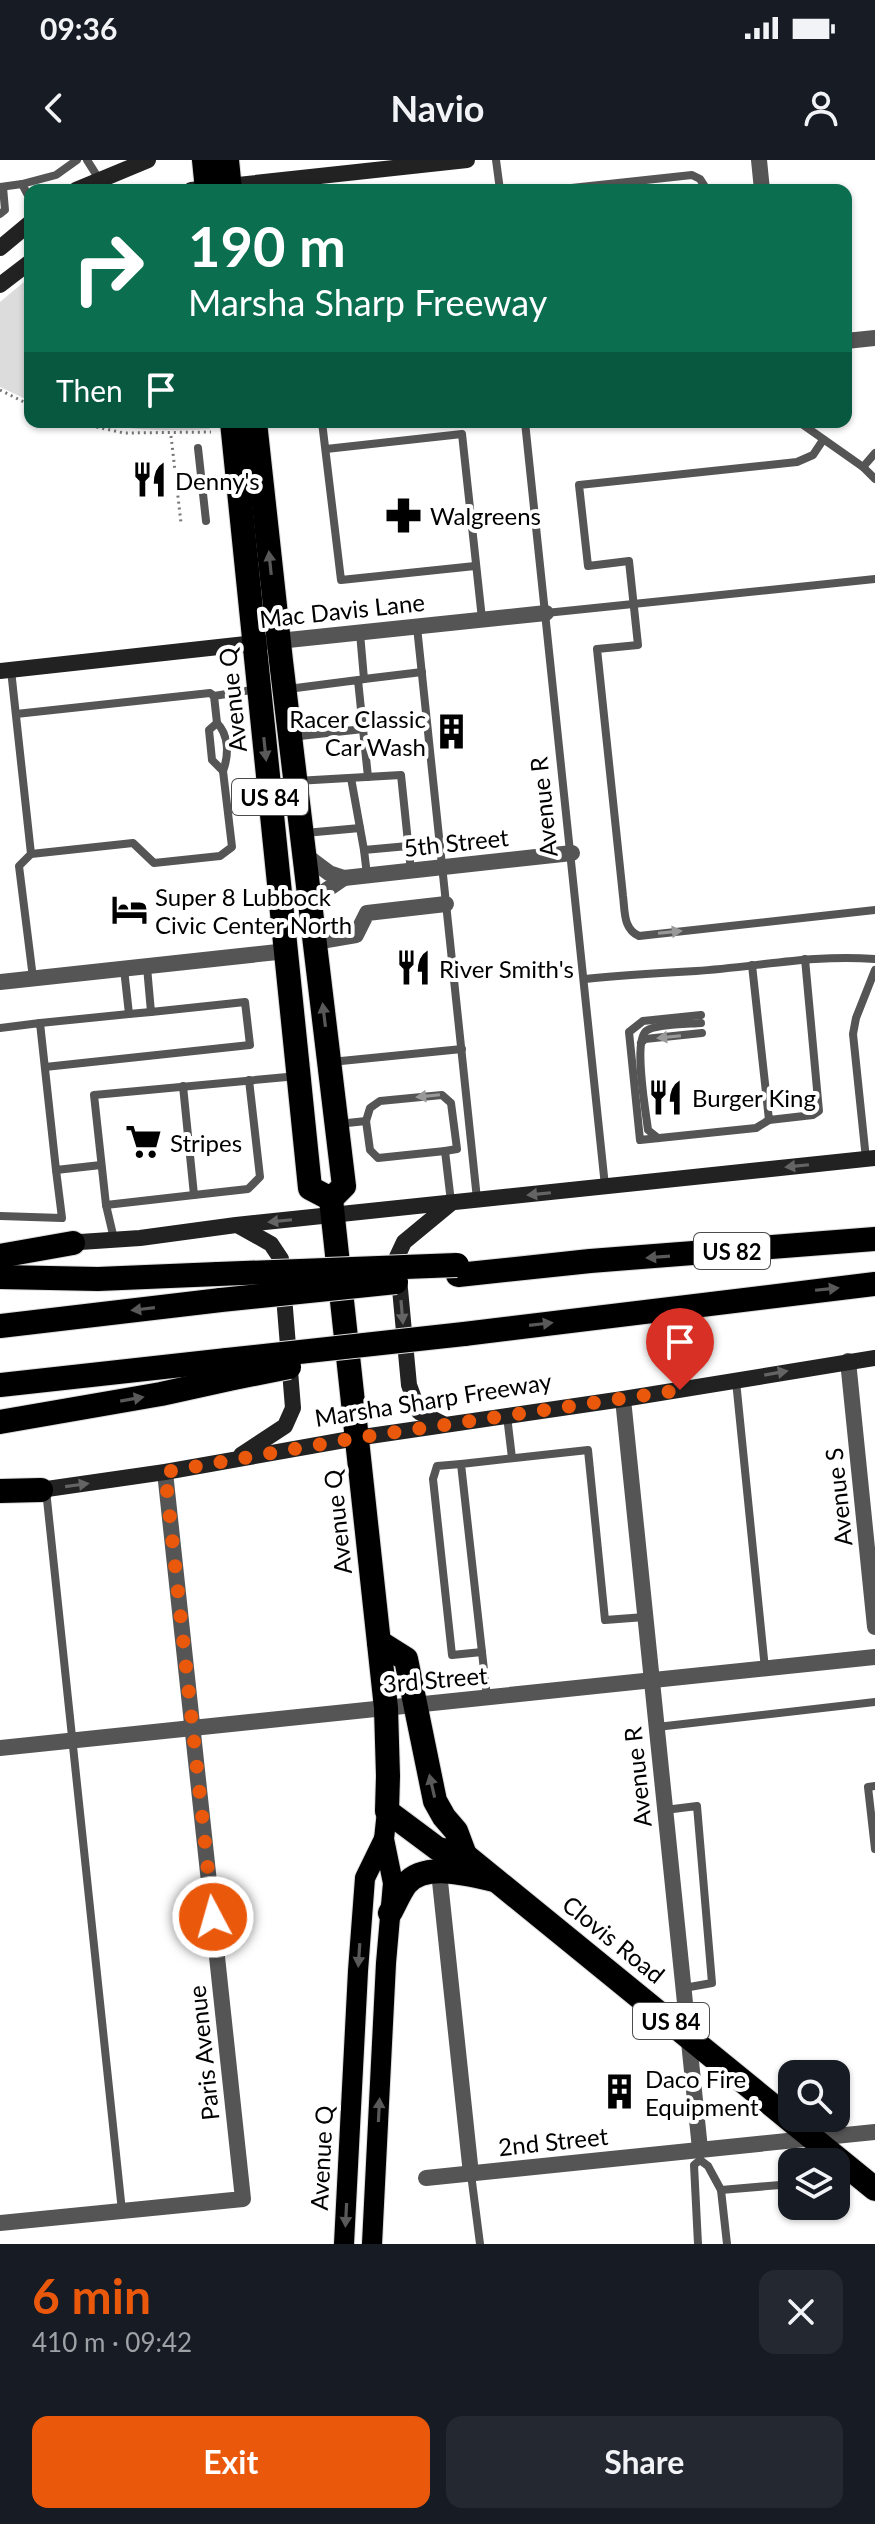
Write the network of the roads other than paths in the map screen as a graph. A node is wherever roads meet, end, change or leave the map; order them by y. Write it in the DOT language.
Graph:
graph roads {
  1 [pos="77,160"];
  2 [pos="87,160"];
  3 [pos="148,160"];
  4 [pos="204,160"];
  5 [pos="227,160"];
  6 [pos="467,160"];
  7 [pos="496,160"];
  8 [pos="759,160"];
  9 [pos="99,179"];
  10 [pos="22,184"];
  11 [pos="89,184"];
  12 [pos="211,184"];
  13 [pos="215,184"];
  14 [pos="257,184"];
  15 [pos="499,184"];
  16 [pos="601,184"];
  17 [pos="703,184"];
  18 [pos="761,184"];
  19 [pos="1,187"];
  20 [pos="24,188"];
  21 [pos="0,214"];
  22 [pos="24,228"];
  23 [pos="0,248"];
  24 [pos="24,267"];
  25 [pos="0,285"];
  26 [pos="875,338"];
  27 [pos="852,340"];
  28 [pos="222,428"];
  29 [pos="255,428"];
  30 [pos="323,428"];
  31 [pos="461,428"];
  32 [pos="526,428"];
  33 [pos="807,428"];
  34 [pos="462,434"];
  35 [pos="823,440"];
  36 [pos="198,448"];
  37 [pos="326,449"];
  38 [pos="875,453"];
  39 [pos="863,467"];
  40 [pos="875,479"];
  41 [pos="206,521"];
  42 [pos="475,566"];
  43 [pos="875,579"];
  44 [pos="633,605"];
  45 [pos="546,613"];
  46 [pos="482,620"];
  47 [pos="417,627"];
  48 [pos="360,633"];
  49 [pos="266,642"];
  50 [pos="6,670"];
  51 [pos="422,672"];
  52 [pos="361,680"];
  53 [pos="259,689"];
  54 [pos="284,689"];
  55 [pos="214,696"];
  56 [pos="16,714"];
  57 [pos="217,723"];
  58 [pos="363,729"];
  59 [pos="290,737"];
  60 [pos="223,771"];
  61 [pos="368,777"];
  62 [pos="351,778"];
  63 [pos="295,781"];
  64 [pos="360,828"];
  65 [pos="303,844"];
  66 [pos="408,846"];
  67 [pos="364,850"];
  68 [pos="572,853"];
  69 [pos="31,854"];
  70 [pos="443,867"];
  71 [pos="411,871"];
  72 [pos="367,875"];
  73 [pos="344,878"];
  74 [pos="446,904"];
  75 [pos="311,907"];
  76 [pos="875,910"];
  77 [pos="315,942"];
  78 [pos="287,951"];
  79 [pos="805,959"];
  80 [pos="875,959"];
  81 [pos="752,965"];
  82 [pos="147,966"];
  83 [pos="124,968"];
  84 [pos="875,970"];
  85 [pos="33,978"];
  86 [pos="585,979"];
  87 [pos="0,982"];
  88 [pos="870,993"];
  89 [pos="151,1012"];
  90 [pos="129,1014"];
  91 [pos="40,1023"];
  92 [pos="0,1028"];
  93 [pos="702,1033"];
  94 [pos="640,1046"];
  95 [pos="462,1049"];
  96 [pos="330,1063"];
  97 [pos="45,1067"];
  98 [pos="298,1076"];
  99 [pos="249,1080"];
  100 [pos="183,1086"];
  101 [pos="769,1120"];
  102 [pos="366,1121"];
  103 [pos="337,1124"];
  104 [pos="658,1138"];
  105 [pos="445,1151"];
  106 [pos="871,1159"];
  107 [pos="101,1165"];
  108 [pos="56,1170"];
  109 [pos="606,1187"];
  110 [pos="194,1195"];
  111 [pos="477,1200"];
  112 [pos="451,1203"];
  113 [pos="106,1205"];
  114 [pos="332,1207"];
  115 [pos="0,1216"];
  116 [pos="236,1225"];
  117 [pos="875,1239"];
  118 [pos="114,1240"];
  119 [pos="0,1243"];
  120 [pos="73,1243"];
  121 [pos="0,1256"];
  122 [pos="457,1270"];
  123 [pos="0,1277"];
  124 [pos="875,1284"];
  125 [pos="0,1326"];
  126 [pos="875,1358"];
  127 [pos="848,1361"];
  128 [pos="228,1370"];
  129 [pos="736,1380"];
  130 [pos="0,1385"];
  131 [pos="623,1399"];
  132 [pos="507,1416"];
  133 [pos="0,1422"];
  134 [pos="446,1425"];
  135 [pos="356,1438"];
  136 [pos="512,1458"];
  137 [pos="233,1460"];
  138 [pos="461,1464"];
  139 [pos="165,1472"];
  140 [pos="44,1490"];
  141 [pos="0,1494"];
  142 [pos="645,1617"];
  143 [pos="875,1627"];
  144 [pos="379,1642"];
  145 [pos="482,1652"];
  146 [pos="875,1657"];
  147 [pos="765,1669"];
  148 [pos="651,1681"];
  149 [pos="487,1698"];
  150 [pos="875,1702"];
  151 [pos="415,1705"];
  152 [pos="386,1708"];
  153 [pos="656,1727"];
  154 [pos="193,1728"];
  155 [pos="72,1741"];
  156 [pos="0,1748"];
  157 [pos="875,1786"];
  158 [pos="665,1810"];
  159 [pos="387,1811"];
  160 [pos="384,1839"];
  161 [pos="875,1849"];
  162 [pos="465,1855"];
  163 [pos="439,1872"];
  164 [pos="498,1881"];
  165 [pos="390,1913"];
  166 [pos="684,1988"];
  167 [pos="689,2037"];
  168 [pos="875,2132"];
  169 [pos="812,2138"];
  170 [pos="821,2148"];
  171 [pos="700,2154"];
  172 [pos="850,2172"];
  173 [pos="471,2174"];
  174 [pos="426,2178"];
  175 [pos="778,2185"];
  176 [pos="875,2189"];
  177 [pos="721,2190"];
  178 [pos="122,2211"];
  179 [pos="0,2223"];
  180 [pos="344,2244"];
  181 [pos="372,2244"];
  182 [pos="480,2244"];
  183 [pos="698,2244"];
  184 [pos="727,2244"];
  1 -- 10 [label="lane"];
  2 -- 9 [label="lane"];
  3 -- 9 [label="main road"];
  4 -- 12 [label="highway"];
  5 -- 13 [label="highway"];
  6 -- 14 [label="main road"];
  7 -- 15 [label="lane"];
  8 -- 18 [label="street"];
  9 -- 11 [label="main road"];
  10 -- 19 [label="lane"];
  10 -- 20 [label="lane"];
  16 -- 17 [label="lane"];
  19 -- 21 [label="lane"];
  22 -- 23 [label="main road"];
  24 -- 25 [label="main road"];
  26 -- 27 [label="street"];
  28 -- 49 [label="highway, Avenue Q / US 84"];
  49 -- 29 [label="highway, Avenue Q / US 84, one-way"];
  30 -- 37 [label="lane"];
  31 -- 34 [label="lane"];
  32 -- 45 [label="lane, Avenue R"];
  33 -- 35 [label="lane"];
  34 -- 37 [label="lane"];
  34 -- 42 [label="lane"];
  35 -- 39 [label="lane"];
  35 -- 44 [label="lane"];
  36 -- 41 [label="lane"];
  37 -- 42 [label="lane"];
  38 -- 39 [label="lane"];
  39 -- 40 [label="lane"];
  42 -- 46 [label="lane"];
  43 -- 44 [label="lane"];
  44 -- 45 [label="lane"];
  44 -- 76 [label="lane, one-way"];
  45 -- 46 [label="street, Mac Davis Lane"];
  45 -- 68 [label="lane, Avenue R"];
  46 -- 47 [label="street, Mac Davis Lane"];
  47 -- 48 [label="street, Mac Davis Lane"];
  47 -- 51 [label="lane"];
  48 -- 49 [label="street, Mac Davis Lane"];
  48 -- 52 [label="lane"];
  49 -- 50 [label="main road, Mac Davis Lane"];
  49 -- 53 [label="highway, Avenue Q / US 84"];
  49 -- 54 [label="highway, Avenue Q / US 84"];
  50 -- 56 [label="lane"];
  51 -- 52 [label="lane"];
  51 -- 70 [label="lane"];
  52 -- 54 [label="lane"];
  52 -- 58 [label="lane"];
  53 -- 55 [label="lane"];
  53 -- 78 [label="highway, Avenue Q / US 84, one-way"];
  54 -- 59 [label="highway, Avenue Q / US 84"];
  55 -- 56 [label="lane"];
  55 -- 57 [label="lane"];
  56 -- 69 [label="lane"];
  57 -- 60 [label="lane"];
  57 -- 60 [label="lane"];
  58 -- 59 [label="lane"];
  58 -- 61 [label="lane"];
  59 -- 63 [label="highway, Avenue Q / US 84"];
  60 -- 69 [label="lane"];
  61 -- 62 [label="lane"];
  61 -- 66 [label="lane"];
  62 -- 63 [label="lane"];
  62 -- 64 [label="lane"];
  63 -- 65 [label="highway, Avenue Q / US 84"];
  64 -- 65 [label="lane"];
  64 -- 67 [label="lane"];
  65 -- 73 [label="street"];
  65 -- 75 [label="highway, Avenue Q / US 84"];
  66 -- 67 [label="lane"];
  66 -- 71 [label="lane"];
  67 -- 72 [label="lane"];
  68 -- 70 [label="street, 5th Street"];
  68 -- 86 [label="lane, Avenue R"];
  69 -- 85 [label="lane"];
  70 -- 71 [label="street, 5th Street"];
  70 -- 74 [label="lane"];
  71 -- 72 [label="street, 5th Street"];
  72 -- 73 [label="street, 5th Street"];
  73 -- 75 [label="street"];
  74 -- 77 [label="street"];
  74 -- 95 [label="lane"];
  75 -- 77 [label="highway, Avenue Q / US 84"];
  96 -- 77 [label="highway, Avenue Q / US 84, one-way"];
  78 -- 82 [label="street"];
  78 -- 98 [label="highway, Avenue Q / US 84"];
  79 -- 80 [label="lane"];
  79 -- 81 [label="lane"];
  79 -- 101 [label="lane"];
  81 -- 86 [label="lane"];
  81 -- 101 [label="lane"];
  82 -- 83 [label="street"];
  82 -- 89 [label="lane"];
  83 -- 85 [label="street"];
  83 -- 90 [label="lane"];
  84 -- 88 [label="lane"];
  85 -- 87 [label="street"];
  86 -- 109 [label="lane, Avenue R"];
  88 -- 106 [label="lane"];
  89 -- 90 [label="lane"];
  89 -- 97 [label="lane"];
  90 -- 91 [label="lane"];
  91 -- 92 [label="lane"];
  91 -- 97 [label="lane"];
  93 -- 94 [label="lane, one-way"];
  94 -- 104 [label="lane"];
  94 -- 104 [label="lane"];
  95 -- 96 [label="lane"];
  95 -- 111 [label="lane"];
  96 -- 103 [label="highway, Avenue Q / US 84"];
  97 -- 108 [label="lane"];
  98 -- 99 [label="lane"];
  98 -- 114 [label="highway, Avenue Q / US 84"];
  99 -- 100 [label="lane"];
  99 -- 110 [label="lane"];
  100 -- 107 [label="lane"];
  100 -- 110 [label="lane"];
  101 -- 104 [label="lane"];
  102 -- 103 [label="lane"];
  102 -- 105 [label="lane"];
  105 -- 102 [label="lane, one-way"];
  103 -- 114 [label="highway, Avenue Q / US 84"];
  105 -- 112 [label="lane"];
  106 -- 109 [label="main road, one-way"];
  107 -- 108 [label="lane"];
  107 -- 113 [label="lane"];
  108 -- 115 [label="lane"];
  109 -- 111 [label="main road, one-way"];
  110 -- 113 [label="lane"];
  111 -- 112 [label="main road"];
  112 -- 114 [label="main road"];
  112 -- 134 [label="main road, one-way"];
  113 -- 118 [label="lane"];
  114 -- 116 [label="main road, one-way"];
  114 -- 135 [label="highway, Avenue Q / US 84"];
  116 -- 118 [label="main road"];
  116 -- 137 [label="main road"];
  117 -- 122 [label="highway, US 82, one-way"];
  118 -- 120 [label="main road"];
  119 -- 120 [label="main road"];
  120 -- 121 [label="highway"];
  122 -- 123 [label="highway, bridge"];
  122 -- 125 [label="highway, US 82, one-way, bridge"];
  128 -- 124 [label="highway, US 82, one-way, bridge"];
  126 -- 127 [label="main road, Marsha Sharp Freeway"];
  129 -- 127 [label="main road, Marsha Sharp Freeway, one-way"];
  127 -- 143 [label="street, Avenue S"];
  128 -- 130 [label="highway, US 82"];
  133 -- 128 [label="highway, one-way"];
  129 -- 131 [label="main road, Marsha Sharp Freeway"];
  129 -- 147 [label="lane"];
  131 -- 132 [label="main road, Marsha Sharp Freeway"];
  131 -- 142 [label="street, Avenue R"];
  132 -- 134 [label="main road, Marsha Sharp Freeway"];
  132 -- 136 [label="lane"];
  134 -- 135 [label="main road, Marsha Sharp Freeway"];
  135 -- 137 [label="main road, Marsha Sharp Freeway"];
  135 -- 144 [label="highway, Avenue Q / US 84"];
  136 -- 138 [label="lane"];
  136 -- 142 [label="lane"];
  137 -- 139 [label="main road, Marsha Sharp Freeway"];
  138 -- 145 [label="lane"];
  138 -- 145 [label="lane"];
  140 -- 139 [label="main road, Marsha Sharp Freeway, one-way"];
  139 -- 154 [label="street, Paris Avenue"];
  140 -- 141 [label="highway"];
  140 -- 155 [label="lane"];
  142 -- 148 [label="street, Avenue R"];
  144 -- 151 [label="highway, Clovis Road / US 84"];
  144 -- 152 [label="highway, Avenue Q / US 84"];
  145 -- 149 [label="lane"];
  146 -- 147 [label="street, 3rd Street"];
  147 -- 148 [label="street, 3rd Street"];
  148 -- 149 [label="street, 3rd Street"];
  148 -- 153 [label="street, Avenue R"];
  149 -- 151 [label="street, 3rd Street"];
  150 -- 153 [label="lane"];
  151 -- 152 [label="street, 3rd Street"];
  162 -- 151 [label="highway, Clovis Road / US 84, one-way"];
  152 -- 154 [label="street, 3rd Street"];
  152 -- 159 [label="highway, Avenue Q / US 84"];
  153 -- 158 [label="street, Avenue R"];
  154 -- 155 [label="street, 3rd Street"];
  154 -- 178 [label="street, Paris Avenue"];
  155 -- 156 [label="street, 3rd Street"];
  155 -- 178 [label="lane"];
  157 -- 161 [label="lane"];
  158 -- 166 [label="street, Avenue R"];
  158 -- 166 [label="lane"];
  159 -- 160 [label="main road, Avenue Q"];
  159 -- 162 [label="highway, Clovis Road / US 84"];
  160 -- 165 [label="main road, Avenue Q"];
  160 -- 180 [label="main road, Avenue Q, one-way"];
  162 -- 164 [label="highway, Clovis Road / US 84"];
  163 -- 164 [label="highway"];
  163 -- 165 [label="highway"];
  163 -- 173 [label="street"];
  164 -- 167 [label="highway, Clovis Road / US 84"];
  181 -- 165 [label="main road, Avenue Q, one-way"];
  166 -- 167 [label="street, Avenue R"];
  167 -- 169 [label="highway, Clovis Road / US 84"];
  167 -- 171 [label="street, Avenue R"];
  168 -- 169 [label="street, 2nd Street"];
  169 -- 170 [label="highway, Clovis Road / US 84"];
  169 -- 171 [label="street, 2nd Street"];
  171 -- 173 [label="street, 2nd Street"];
  171 -- 177 [label="lane"];
  171 -- 183 [label="lane"];
  172 -- 176 [label="highway, Clovis Road / US 84"];
  173 -- 174 [label="street, 2nd Street"];
  173 -- 182 [label="lane"];
  175 -- 177 [label="lane"];
  177 -- 184 [label="lane"];
  178 -- 179 [label="street"];
}
